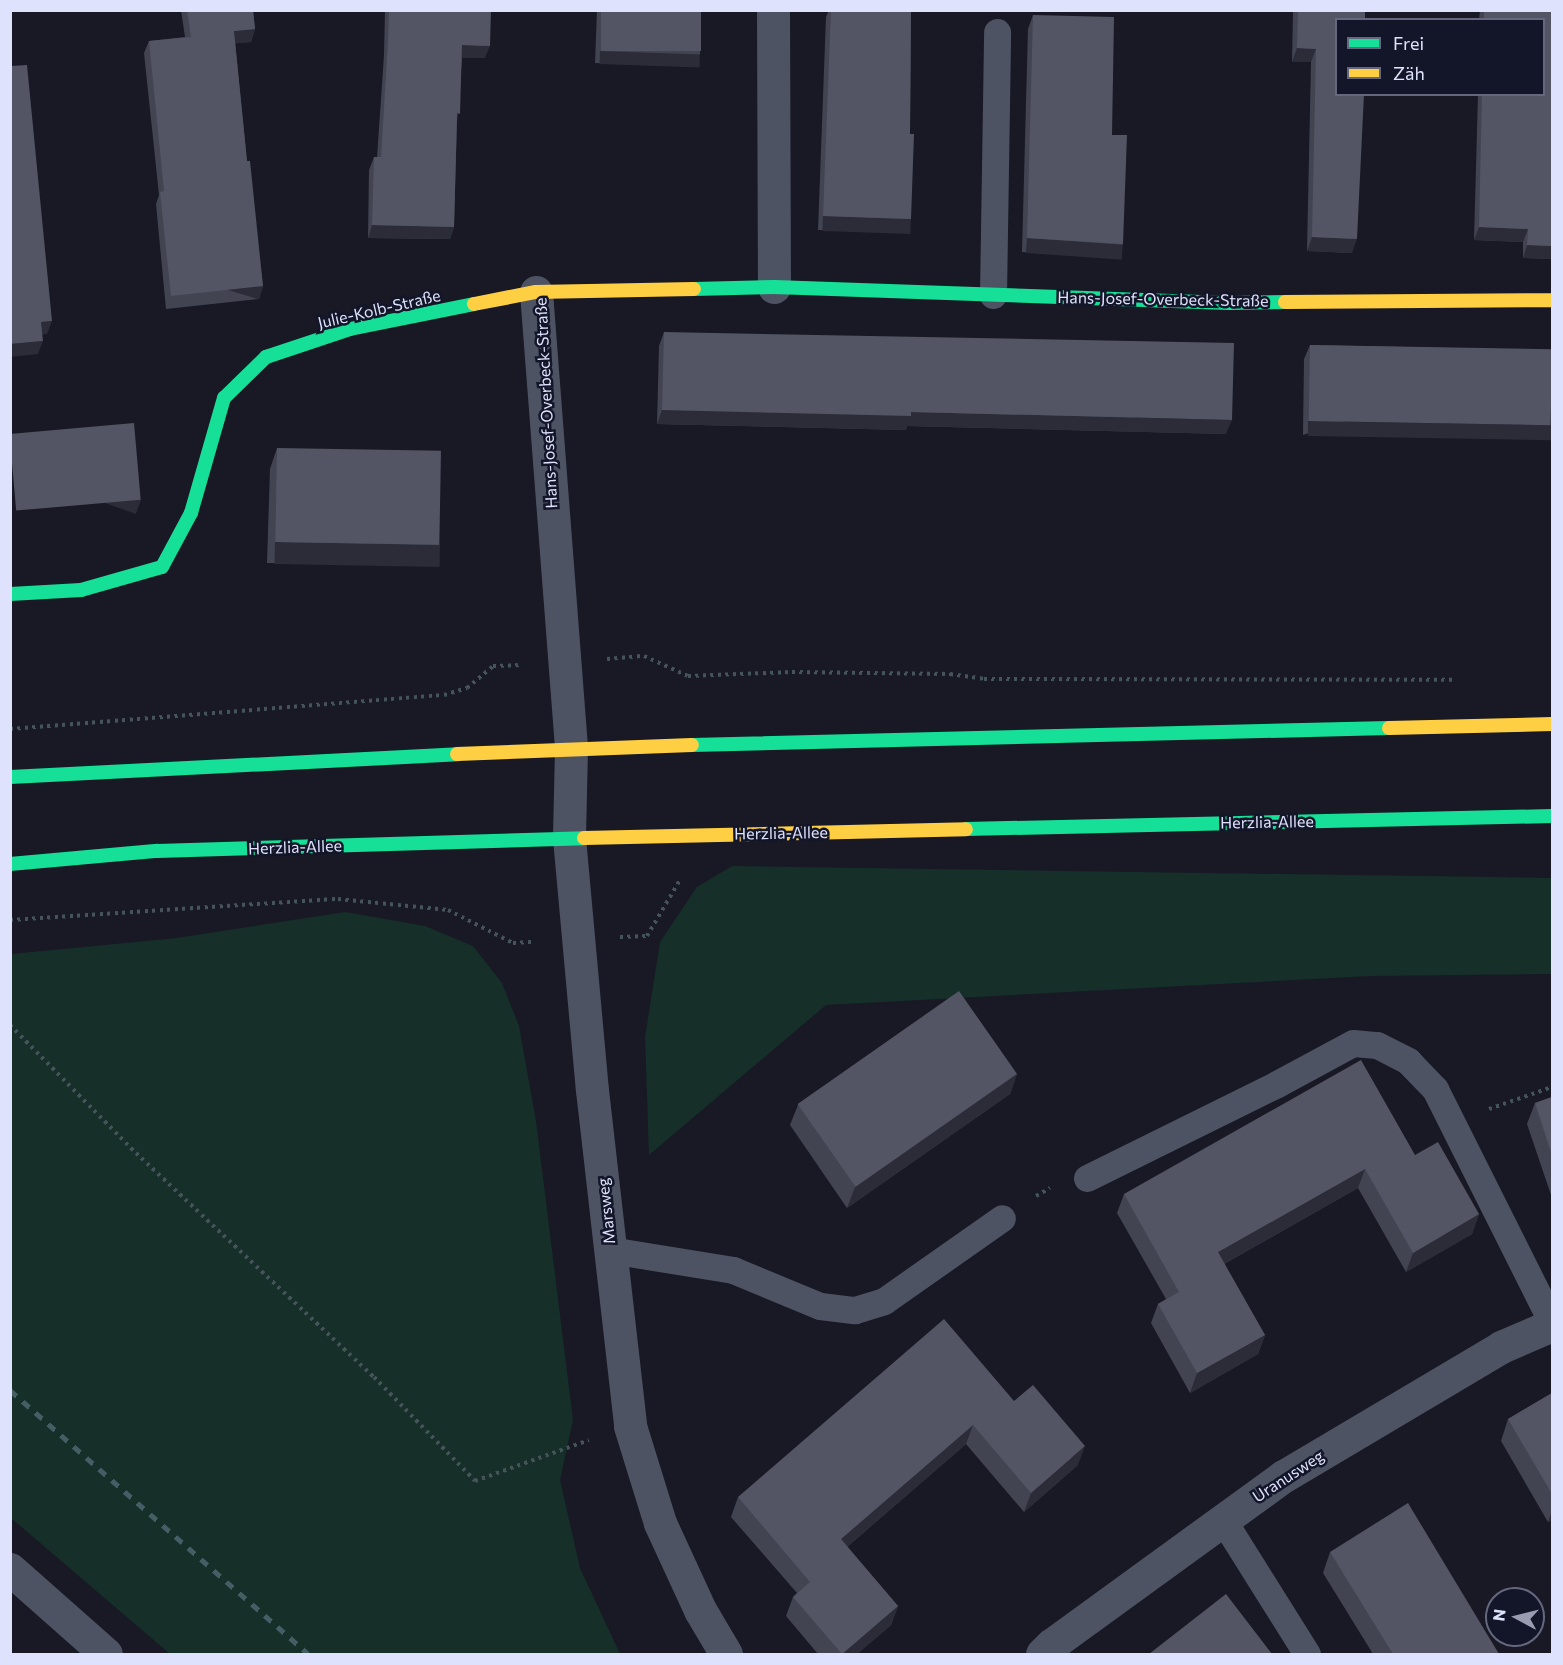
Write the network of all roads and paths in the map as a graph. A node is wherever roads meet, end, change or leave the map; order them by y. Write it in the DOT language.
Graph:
graph roads {
  1 [pos="773,10"];
  2 [pos="997,32"];
  3 [pos="774,287"];
  4 [pos="536,292"];
  5 [pos="993,295"];
  6 [pos="1552,300"];
  7 [pos="10,594"];
  8 [pos="564,663"];
  9 [pos="1459,680"];
  10 [pos="1552,724"];
  11 [pos="10,729"];
  12 [pos="571,748"];
  13 [pos="10,777"];
  14 [pos="1552,816"];
  15 [pos="569,838"];
  16 [pos="10,864"];
  17 [pos="683,875"];
  18 [pos="10,920"];
  19 [pos="578,940"];
  20 [pos="10,1025"];
  21 [pos="1552,1088"];
  22 [pos="1452,1122"];
  23 [pos="1087,1178"];
  24 [pos="1002,1218"];
  25 [pos="610,1250"];
  26 [pos="1552,1324"];
  27 [pos="630,1426"];
  28 [pos="1223,1520"];
  29 [pos="10,1569"];
  30 [pos="106,1654"];
  31 [pos="726,1654"];
  32 [pos="1042,1654"];
  33 [pos="1307,1654"];
  1 -- 3 [label="street"];
  2 -- 5 [label="lane"];
  3 -- 4 [label="main road, Hans-Josef-Overbeck-Straße"];
  3 -- 5 [label="main road, Hans-Josef-Overbeck-Straße"];
  4 -- 7 [label="main road, Julie-Kolb-Straße"];
  4 -- 8 [label="street, Hans-Josef-Overbeck-Straße"];
  5 -- 6 [label="main road, Hans-Josef-Overbeck-Straße"];
  8 -- 9 [label="path"];
  8 -- 11 [label="path"];
  8 -- 12 [label="street, Hans-Josef-Overbeck-Straße"];
  10 -- 12 [label="main road"];
  12 -- 13 [label="main road"];
  12 -- 15 [label="street, Marsweg"];
  14 -- 15 [label="main road, Herzlia-Allee"];
  15 -- 16 [label="main road, Herzlia-Allee"];
  15 -- 19 [label="street, Marsweg"];
  17 -- 19 [label="path"];
  18 -- 19 [label="path"];
  19 -- 25 [label="street, Marsweg"];
  20 -- 27 [label="path"];
  21 -- 22 [label="path"];
  22 -- 23 [label="lane"];
  22 -- 26 [label="lane"];
  23 -- 24 [label="path"];
  24 -- 25 [label="lane"];
  25 -- 27 [label="street, Marsweg"];
  26 -- 28 [label="street, Uranusweg"];
  27 -- 31 [label="street, Marsweg"];
  28 -- 32 [label="street, Uranusweg"];
  28 -- 33 [label="lane"];
  29 -- 30 [label="street"];
}
